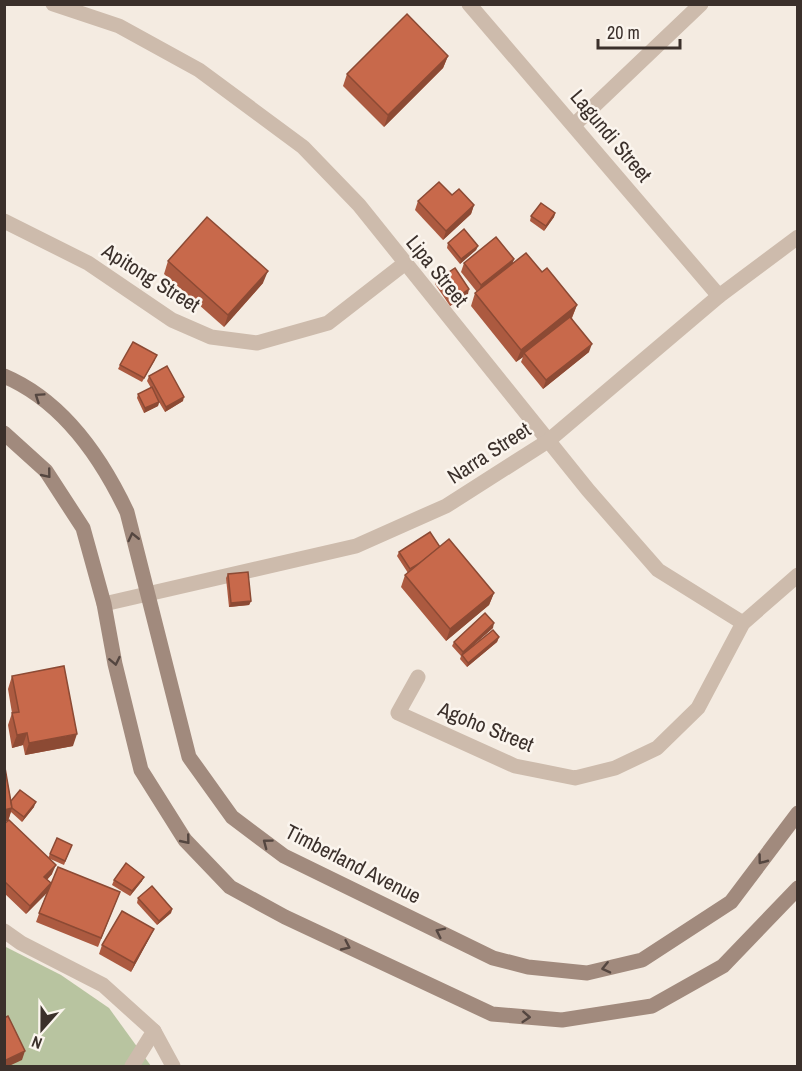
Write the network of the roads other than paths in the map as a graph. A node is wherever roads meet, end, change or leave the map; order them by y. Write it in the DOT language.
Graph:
graph roads {
  1 [pos="53,4"];
  2 [pos="469,4"];
  3 [pos="701,4"];
  4 [pos="574,125"];
  5 [pos="4,221"];
  6 [pos="798,237"];
  7 [pos="404,264"];
  8 [pos="719,297"];
  9 [pos="4,376"];
  10 [pos="4,433"];
  11 [pos="548,441"];
  12 [pos="798,575"];
  13 [pos="147,594"];
  14 [pos="104,604"];
  15 [pos="743,623"];
  16 [pos="418,677"];
  17 [pos="798,813"];
  18 [pos="798,888"];
  19 [pos="4,931"];
  20 [pos="154,1031"];
  21 [pos="132,1066"];
  22 [pos="173,1066"];
  1 -- 7 [label="street, Lipa Street"];
  2 -- 4 [label="street, Lagundi Street"];
  3 -- 4 [label="street"];
  4 -- 8 [label="street, Lagundi Street"];
  5 -- 7 [label="street, Apitong Street"];
  6 -- 8 [label="street, Narra Street"];
  7 -- 11 [label="street, Lipa Street"];
  8 -- 11 [label="street, Narra Street"];
  13 -- 9 [label="street, Timberland Avenue, one-way"];
  10 -- 14 [label="street, one-way"];
  11 -- 13 [label="street, Narra Street"];
  11 -- 15 [label="street, Lipa Street"];
  12 -- 15 [label="street, Agoho Street"];
  13 -- 14 [label="street, Narra Street"];
  17 -- 13 [label="street, Timberland Avenue, one-way"];
  14 -- 18 [label="street, one-way"];
  15 -- 16 [label="street, Agoho Street"];
  19 -- 20 [label="street"];
  20 -- 21 [label="street"];
  20 -- 22 [label="street"];
}
